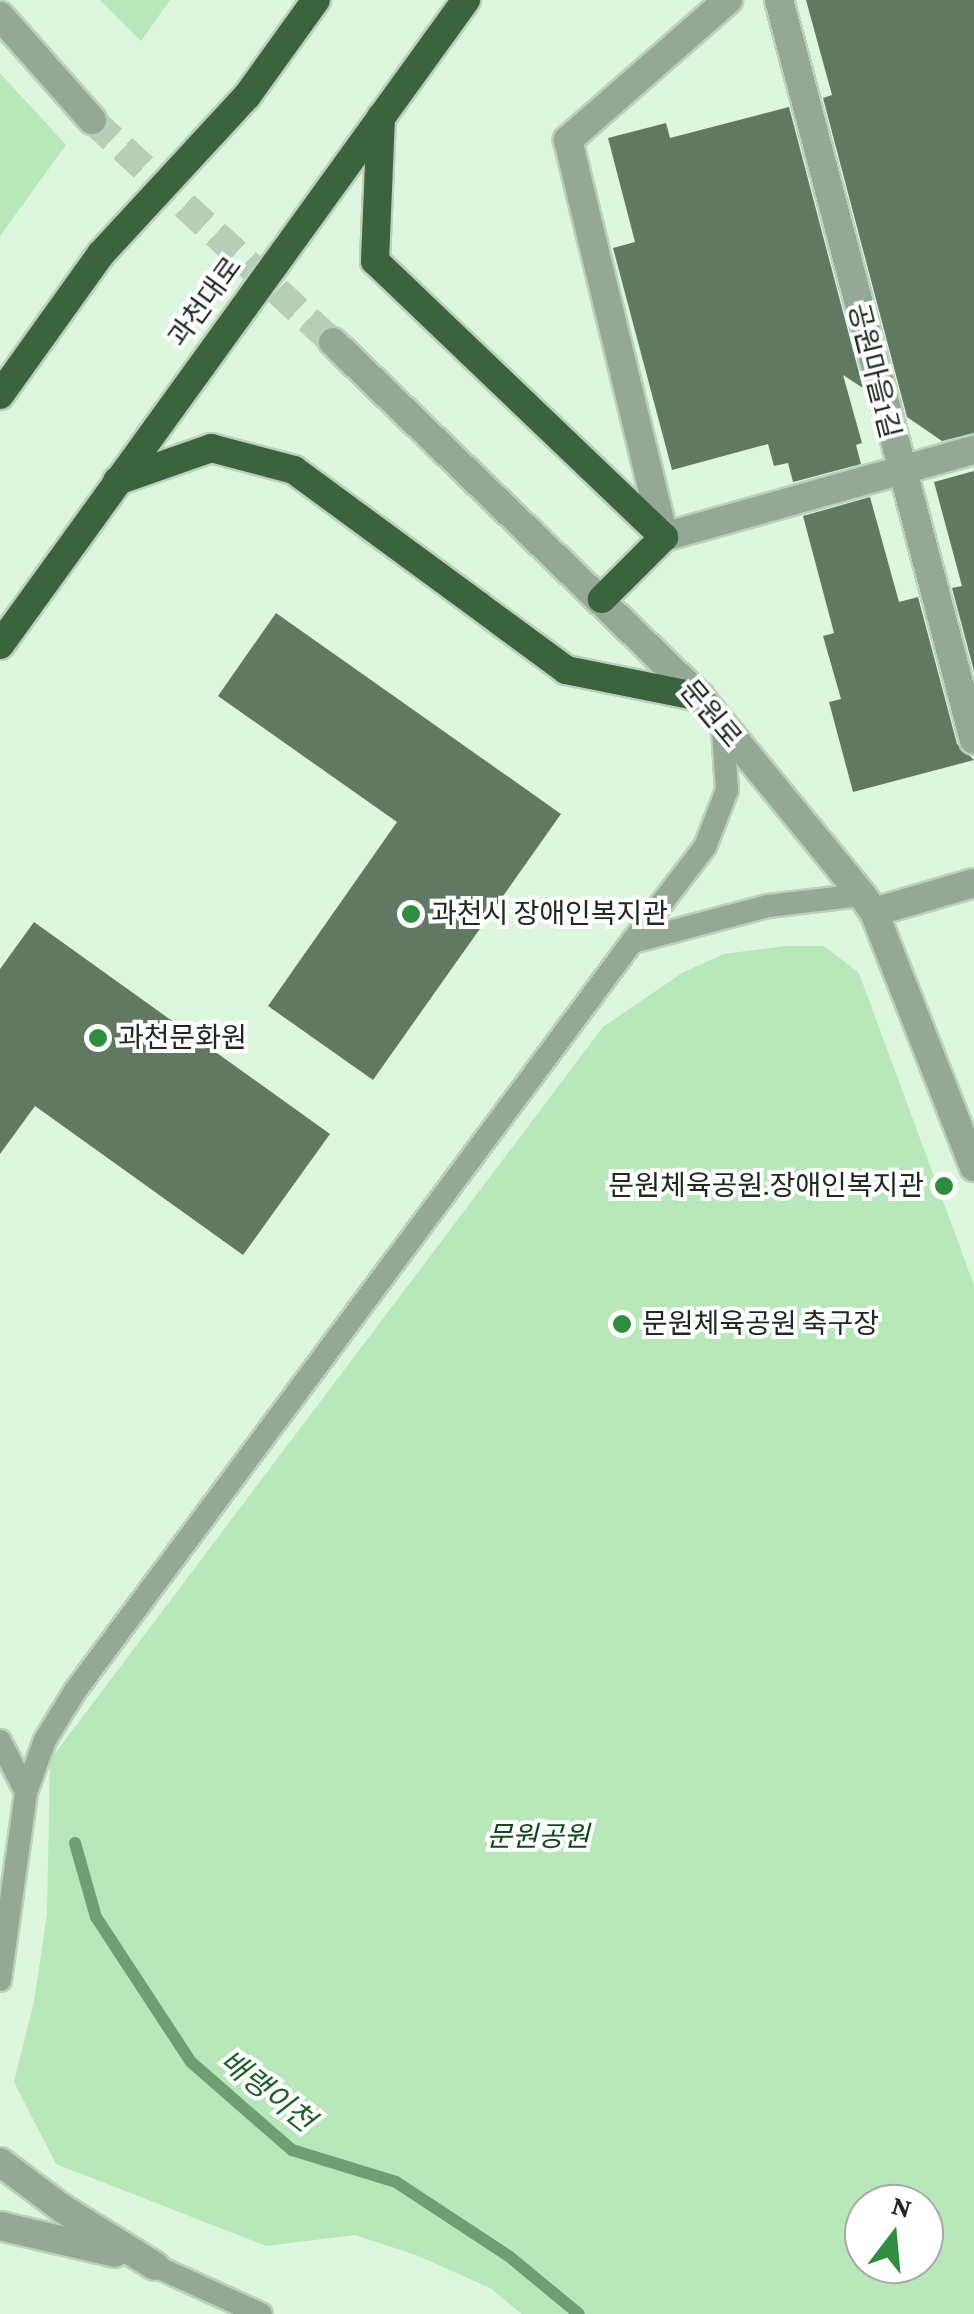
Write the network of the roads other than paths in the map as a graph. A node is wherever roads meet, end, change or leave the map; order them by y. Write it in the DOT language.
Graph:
graph roads {
  1 [pos="316,0"];
  2 [pos="466,0"];
  3 [pos="728,0"];
  4 [pos="780,0"];
  5 [pos="0,16"];
  6 [pos="381,118"];
  7 [pos="92,120"];
  8 [pos="333,342"];
  9 [pos="0,396"];
  10 [pos="974,450"];
  11 [pos="900,469"];
  12 [pos="117,480"];
  13 [pos="664,536"];
  14 [pos="602,599"];
  15 [pos="0,645"];
  16 [pos="700,697"];
  17 [pos="723,728"];
  18 [pos="974,740"];
  19 [pos="974,883"];
  20 [pos="868,903"];
  21 [pos="632,942"];
  22 [pos="974,1167"];
  23 [pos="0,1742"];
  24 [pos="26,1792"];
  25 [pos="0,1980"];
  26 [pos="0,2162"];
  27 [pos="0,2170"];
  28 [pos="0,2192"];
  29 [pos="0,2226"];
  30 [pos="155,2266"];
  31 [pos="262,2314"];
  1 -- 9 [label="highway"];
  2 -- 6 [label="highway, 과천대로"];
  3 -- 13 [label="street"];
  4 -- 11 [label="street, 공원마을1길"];
  5 -- 7 [label="street"];
  6 -- 12 [label="highway, 과천대로"];
  6 -- 13 [label="highway"];
  8 -- 14 [label="street, 문원로"];
  10 -- 11 [label="street"];
  11 -- 13 [label="street"];
  11 -- 18 [label="street, 공원마을1길"];
  12 -- 15 [label="highway, 과천대로"];
  12 -- 16 [label="highway"];
  13 -- 14 [label="highway"];
  14 -- 16 [label="street, 문원로"];
  16 -- 17 [label="street, 문원로"];
  17 -- 20 [label="street, 문원로"];
  17 -- 21 [label="lane"];
  19 -- 20 [label="street"];
  20 -- 21 [label="lane"];
  20 -- 22 [label="street, 문원로"];
  21 -- 24 [label="lane"];
  23 -- 24 [label="lane"];
  24 -- 25 [label="lane"];
  26 -- 30 [label="street"];
  27 -- 28 [label="street"];
  29 -- 30 [label="street"];
  30 -- 31 [label="lane"];
}
